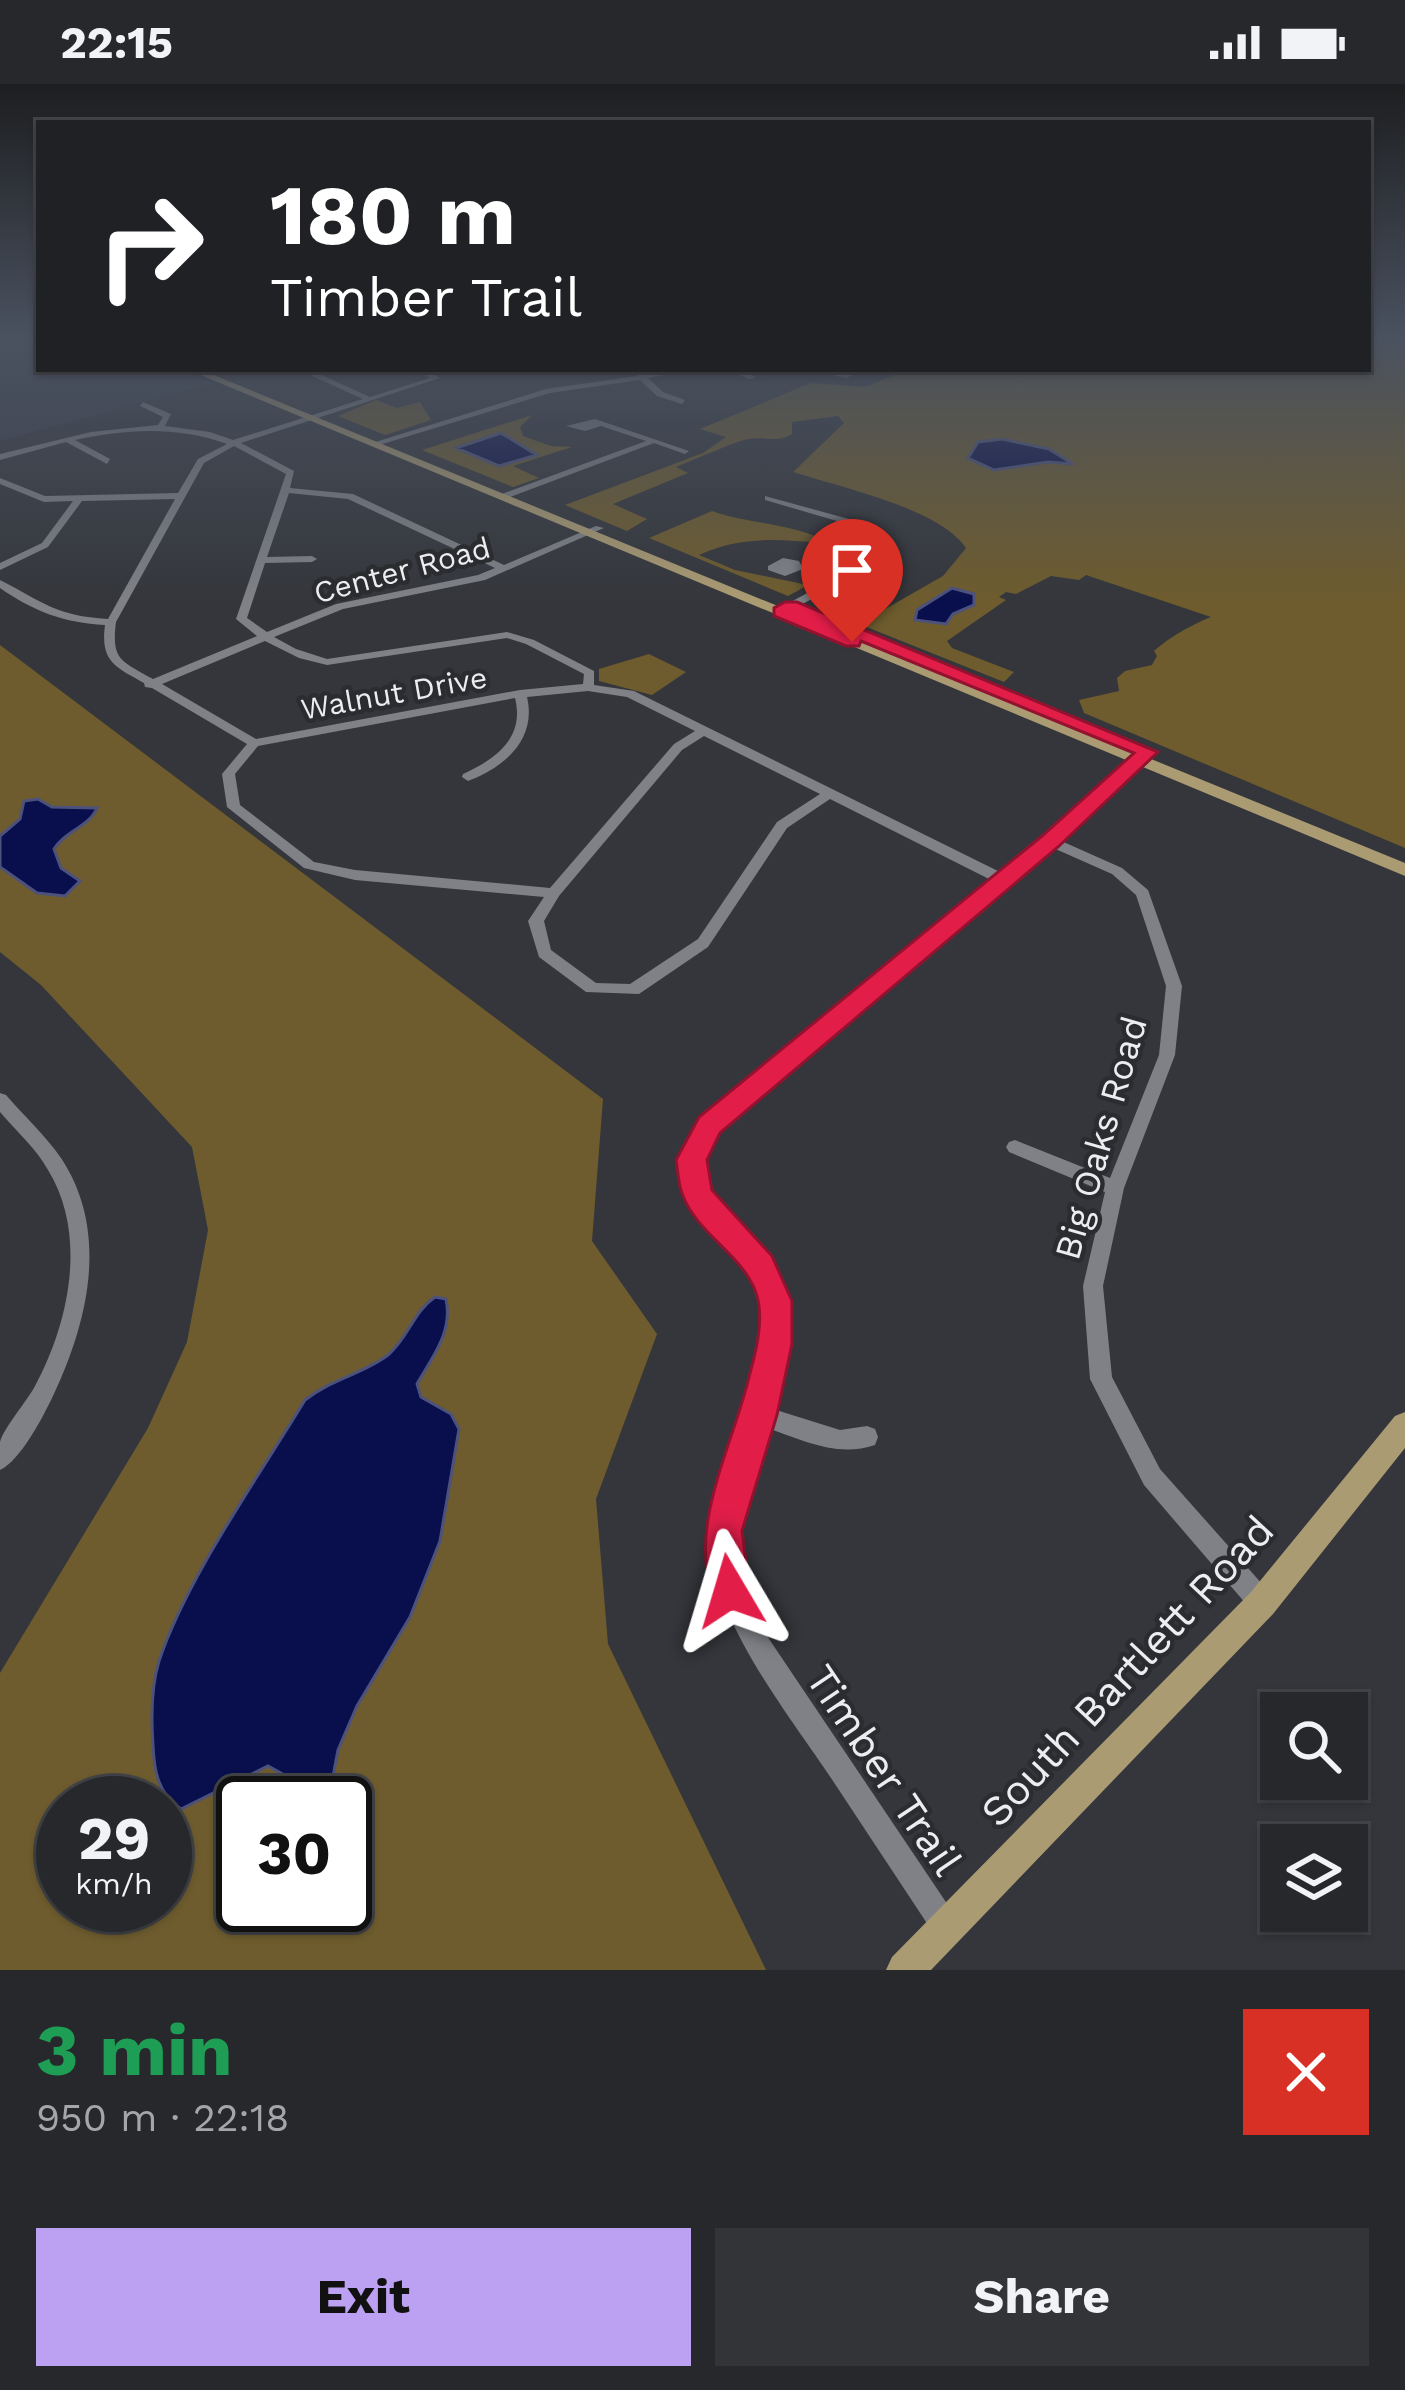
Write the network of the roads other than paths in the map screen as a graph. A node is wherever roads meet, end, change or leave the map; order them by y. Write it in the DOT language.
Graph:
graph roads {
  1 [pos="162,425"];
  2 [pos="291,425"];
  3 [pos="337,425"];
  4 [pos="428,425"];
  5 [pos="606,425"];
  6 [pos="67,440"];
  7 [pos="653,441"];
  8 [pos="378,442"];
  9 [pos="234,443"];
  10 [pos="686,451"];
  11 [pos="0,458"];
  12 [pos="107,461"];
  13 [pos="0,481"];
  14 [pos="286,490"];
  15 [pos="508,495"];
  16 [pos="182,496"];
  17 [pos="768,498"];
  18 [pos="79,501"];
  19 [pos="594,530"];
  20 [pos="898,542"];
  21 [pos="885,543"];
  22 [pos="312,559"];
  23 [pos="260,560"];
  24 [pos="0,567"];
  25 [pos="505,569"];
  26 [pos="796,571"];
  27 [pos="0,583"];
  28 [pos="830,585"];
  29 [pos="785,609"];
  30 [pos="111,622"];
  31 [pos="264,637"];
  32 [pos="149,685"];
  33 [pos="588,687"];
  34 [pos="520,694"];
  35 [pos="703,731"];
  36 [pos="254,743"];
  37 [pos="1143,756"];
  38 [pos="468,777"];
  39 [pos="828,794"];
  40 [pos="1050,842"];
  41 [pos="1405,856"];
  42 [pos="1405,870"];
  43 [pos="1004,880"];
  44 [pos="554,893"];
  45 [pos="0,1100"];
  46 [pos="1015,1147"];
  47 [pos="1115,1188"];
  48 [pos="759,1415"];
  49 [pos="1405,1426"];
  50 [pos="867,1437"];
  51 [pos="0,1459"];
  52 [pos="1262,1603"];
  53 [pos="946,1927"];
  54 [pos="905,1970"];
  1 -- 6 [label="street"];
  1 -- 9 [label="street"];
  2 -- 9 [label="street"];
  3 -- 8 [label="main road"];
  4 -- 8 [label="street"];
  5 -- 7 [label="street"];
  6 -- 11 [label="street"];
  6 -- 12 [label="street"];
  7 -- 10 [label="street"];
  7 -- 15 [label="street"];
  8 -- 15 [label="main road"];
  9 -- 14 [label="street"];
  9 -- 16 [label="street"];
  13 -- 18 [label="street"];
  14 -- 23 [label="street"];
  14 -- 25 [label="street"];
  15 -- 19 [label="main road"];
  16 -- 18 [label="street"];
  16 -- 30 [label="street"];
  17 -- 21 [label="street"];
  18 -- 24 [label="street"];
  19 -- 25 [label="street, Center Road"];
  19 -- 29 [label="main road"];
  20 -- 21 [label="street"];
  21 -- 28 [label="street"];
  22 -- 23 [label="street"];
  23 -- 31 [label="street"];
  25 -- 31 [label="street, Center Road"];
  26 -- 28 [label="street"];
  27 -- 30 [label="street"];
  28 -- 29 [label="street"];
  29 -- 37 [label="main road"];
  30 -- 32 [label="street, Walnut Drive"];
  31 -- 32 [label="street, Center Road"];
  31 -- 33 [label="street"];
  32 -- 36 [label="street, Walnut Drive"];
  33 -- 34 [label="street, Walnut Drive"];
  33 -- 35 [label="street, Walnut Drive"];
  34 -- 36 [label="street, Walnut Drive"];
  34 -- 38 [label="street"];
  35 -- 39 [label="street, Walnut Drive"];
  35 -- 44 [label="street"];
  36 -- 44 [label="street"];
  37 -- 40 [label="street, Timber Trail"];
  37 -- 41 [label="main road"];
  37 -- 42 [label="main road"];
  39 -- 43 [label="street, Walnut Drive"];
  39 -- 44 [label="street"];
  40 -- 43 [label="street, Timber Trail"];
  40 -- 47 [label="street, Big Oaks Road"];
  43 -- 48 [label="street, Timber Trail"];
  45 -- 51 [label="street"];
  46 -- 47 [label="street"];
  47 -- 52 [label="street, Big Oaks Road"];
  48 -- 50 [label="street"];
  48 -- 53 [label="street, Timber Trail"];
  49 -- 52 [label="main road, South Bartlett Road"];
  52 -- 53 [label="main road, South Bartlett Road"];
  53 -- 54 [label="main road, South Bartlett Road"];
}
